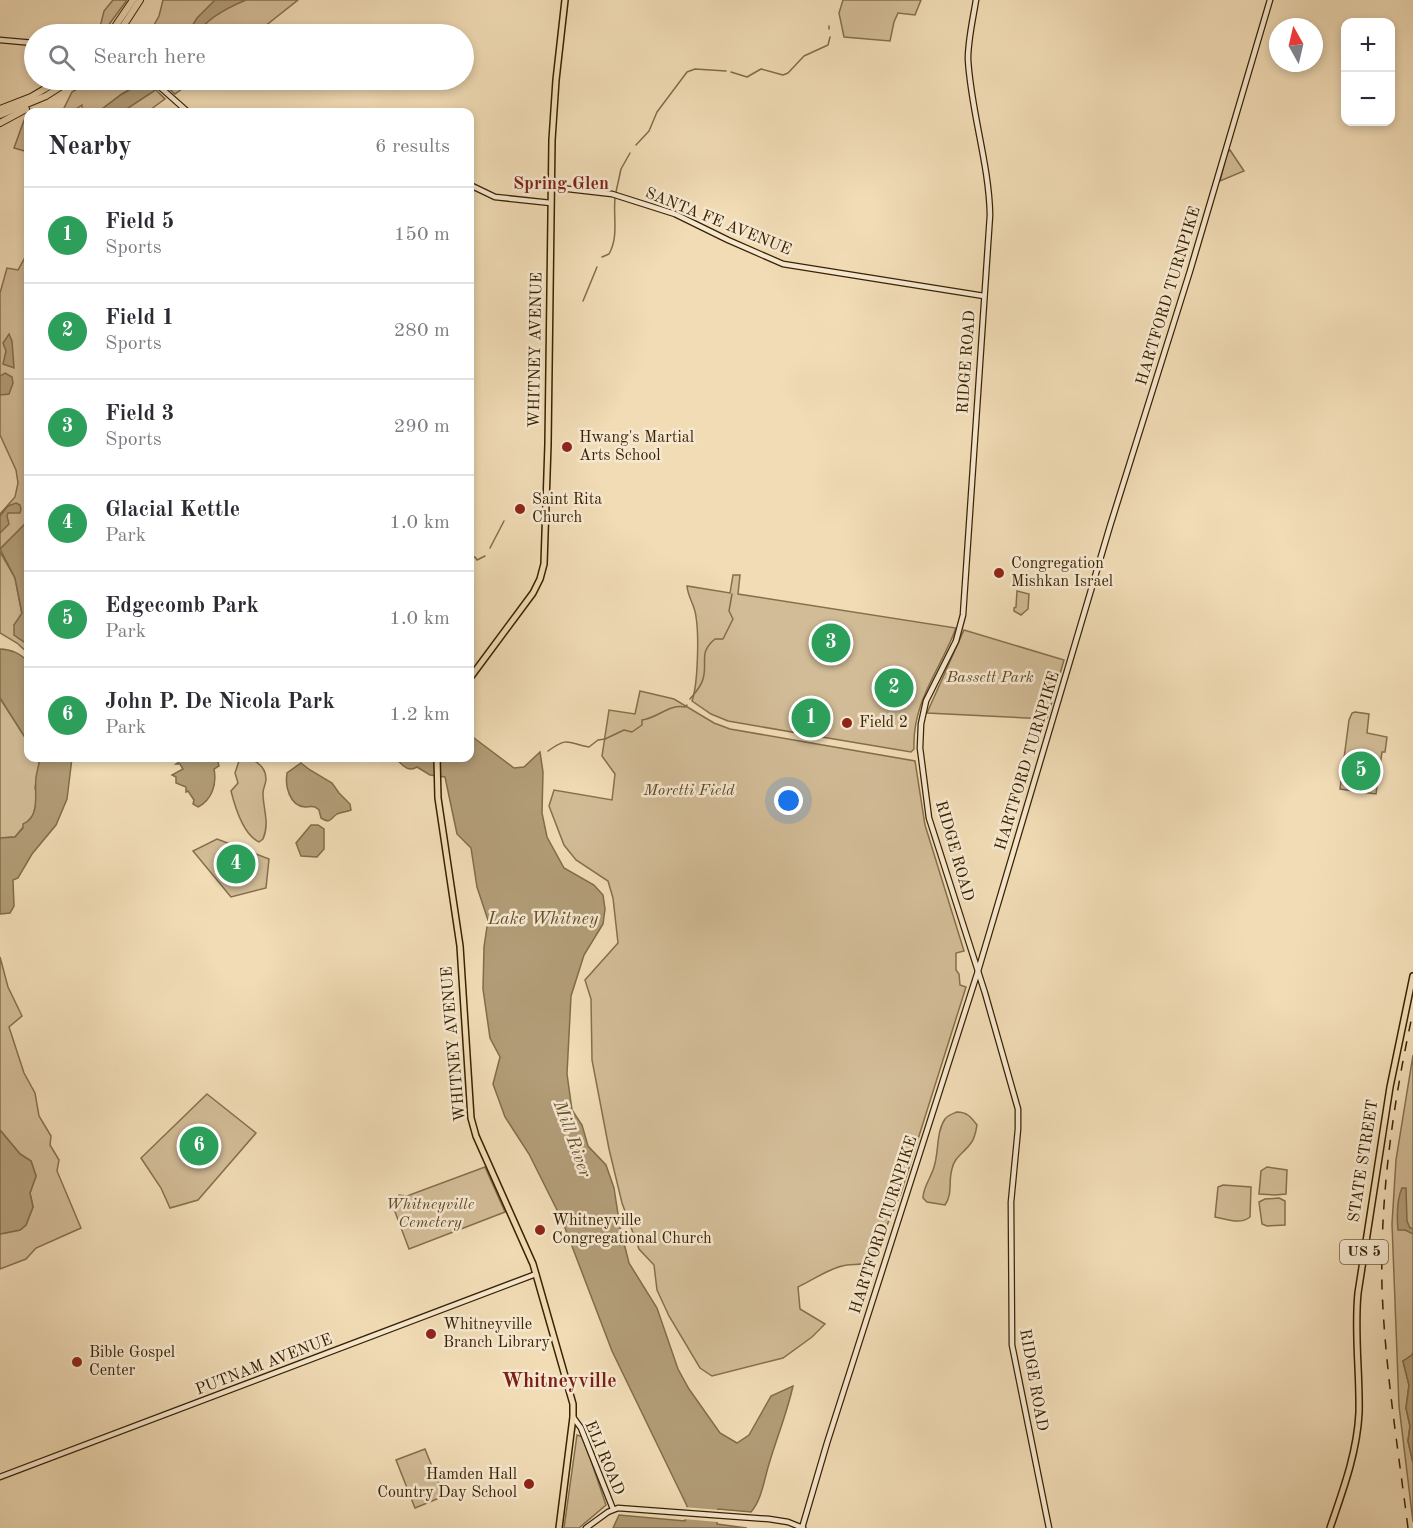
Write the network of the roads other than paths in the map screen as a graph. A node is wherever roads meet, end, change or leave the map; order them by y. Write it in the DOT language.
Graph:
graph roads {
  1 [pos="133,0"];
  2 [pos="140,0"];
  3 [pos="566,0"];
  4 [pos="976,0"];
  5 [pos="1270,0"];
  6 [pos="122,24"];
  7 [pos="124,24"];
  8 [pos="0,40"];
  9 [pos="24,42"];
  10 [pos="48,90"];
  11 [pos="51,90"];
  12 [pos="163,90"];
  13 [pos="45,93"];
  14 [pos="28,108"];
  15 [pos="184,108"];
  16 [pos="0,109"];
  17 [pos="24,110"];
  18 [pos="0,115"];
  19 [pos="0,123"];
  20 [pos="474,187"];
  21 [pos="551,187"];
  22 [pos="551,203"];
  23 [pos="984,296"];
  24 [pos="474,673"];
  25 [pos="437,762"];
  26 [pos="978,971"];
  27 [pos="1413,976"];
  28 [pos="536,1274"];
  29 [pos="573,1417"];
  30 [pos="0,1477"];
  31 [pos="613,1509"];
  32 [pos="559,1528"];
  33 [pos="586,1528"];
  34 [pos="802,1528"];
  35 [pos="1049,1528"];
  36 [pos="1330,1528"];
  1 -- 6 [label="highway"];
  2 -- 7 [label="highway"];
  3 -- 21 [label="main road, WHITNEY AVENUE"];
  4 -- 23 [label="main road, RIDGE ROAD"];
  5 -- 26 [label="main road, HARTFORD TURNPIKE"];
  8 -- 9 [label="main road"];
  10 -- 13 [label="highway"];
  11 -- 13 [label="highway"];
  12 -- 15 [label="main road"];
  13 -- 14 [label="highway"];
  13 -- 16 [label="highway"];
  13 -- 18 [label="highway"];
  17 -- 19 [label="highway"];
  20 -- 22 [label="main road"];
  21 -- 22 [label="main road, WHITNEY AVENUE"];
  21 -- 23 [label="main road, SANTA FE AVENUE"];
  22 -- 24 [label="main road, WHITNEY AVENUE"];
  23 -- 26 [label="main road, RIDGE ROAD"];
  25 -- 28 [label="main road, WHITNEY AVENUE"];
  26 -- 34 [label="main road, HARTFORD TURNPIKE"];
  26 -- 35 [label="main road, RIDGE ROAD"];
  27 -- 36 [label="main road, STATE STREET / US 5"];
  28 -- 29 [label="main road, WHITNEY AVENUE"];
  28 -- 30 [label="main road, PUTNAM AVENUE"];
  29 -- 31 [label="main road, ELI ROAD"];
  29 -- 32 [label="main road, WHITNEY AVENUE"];
  31 -- 33 [label="main road"];
  31 -- 34 [label="main road"];
}
